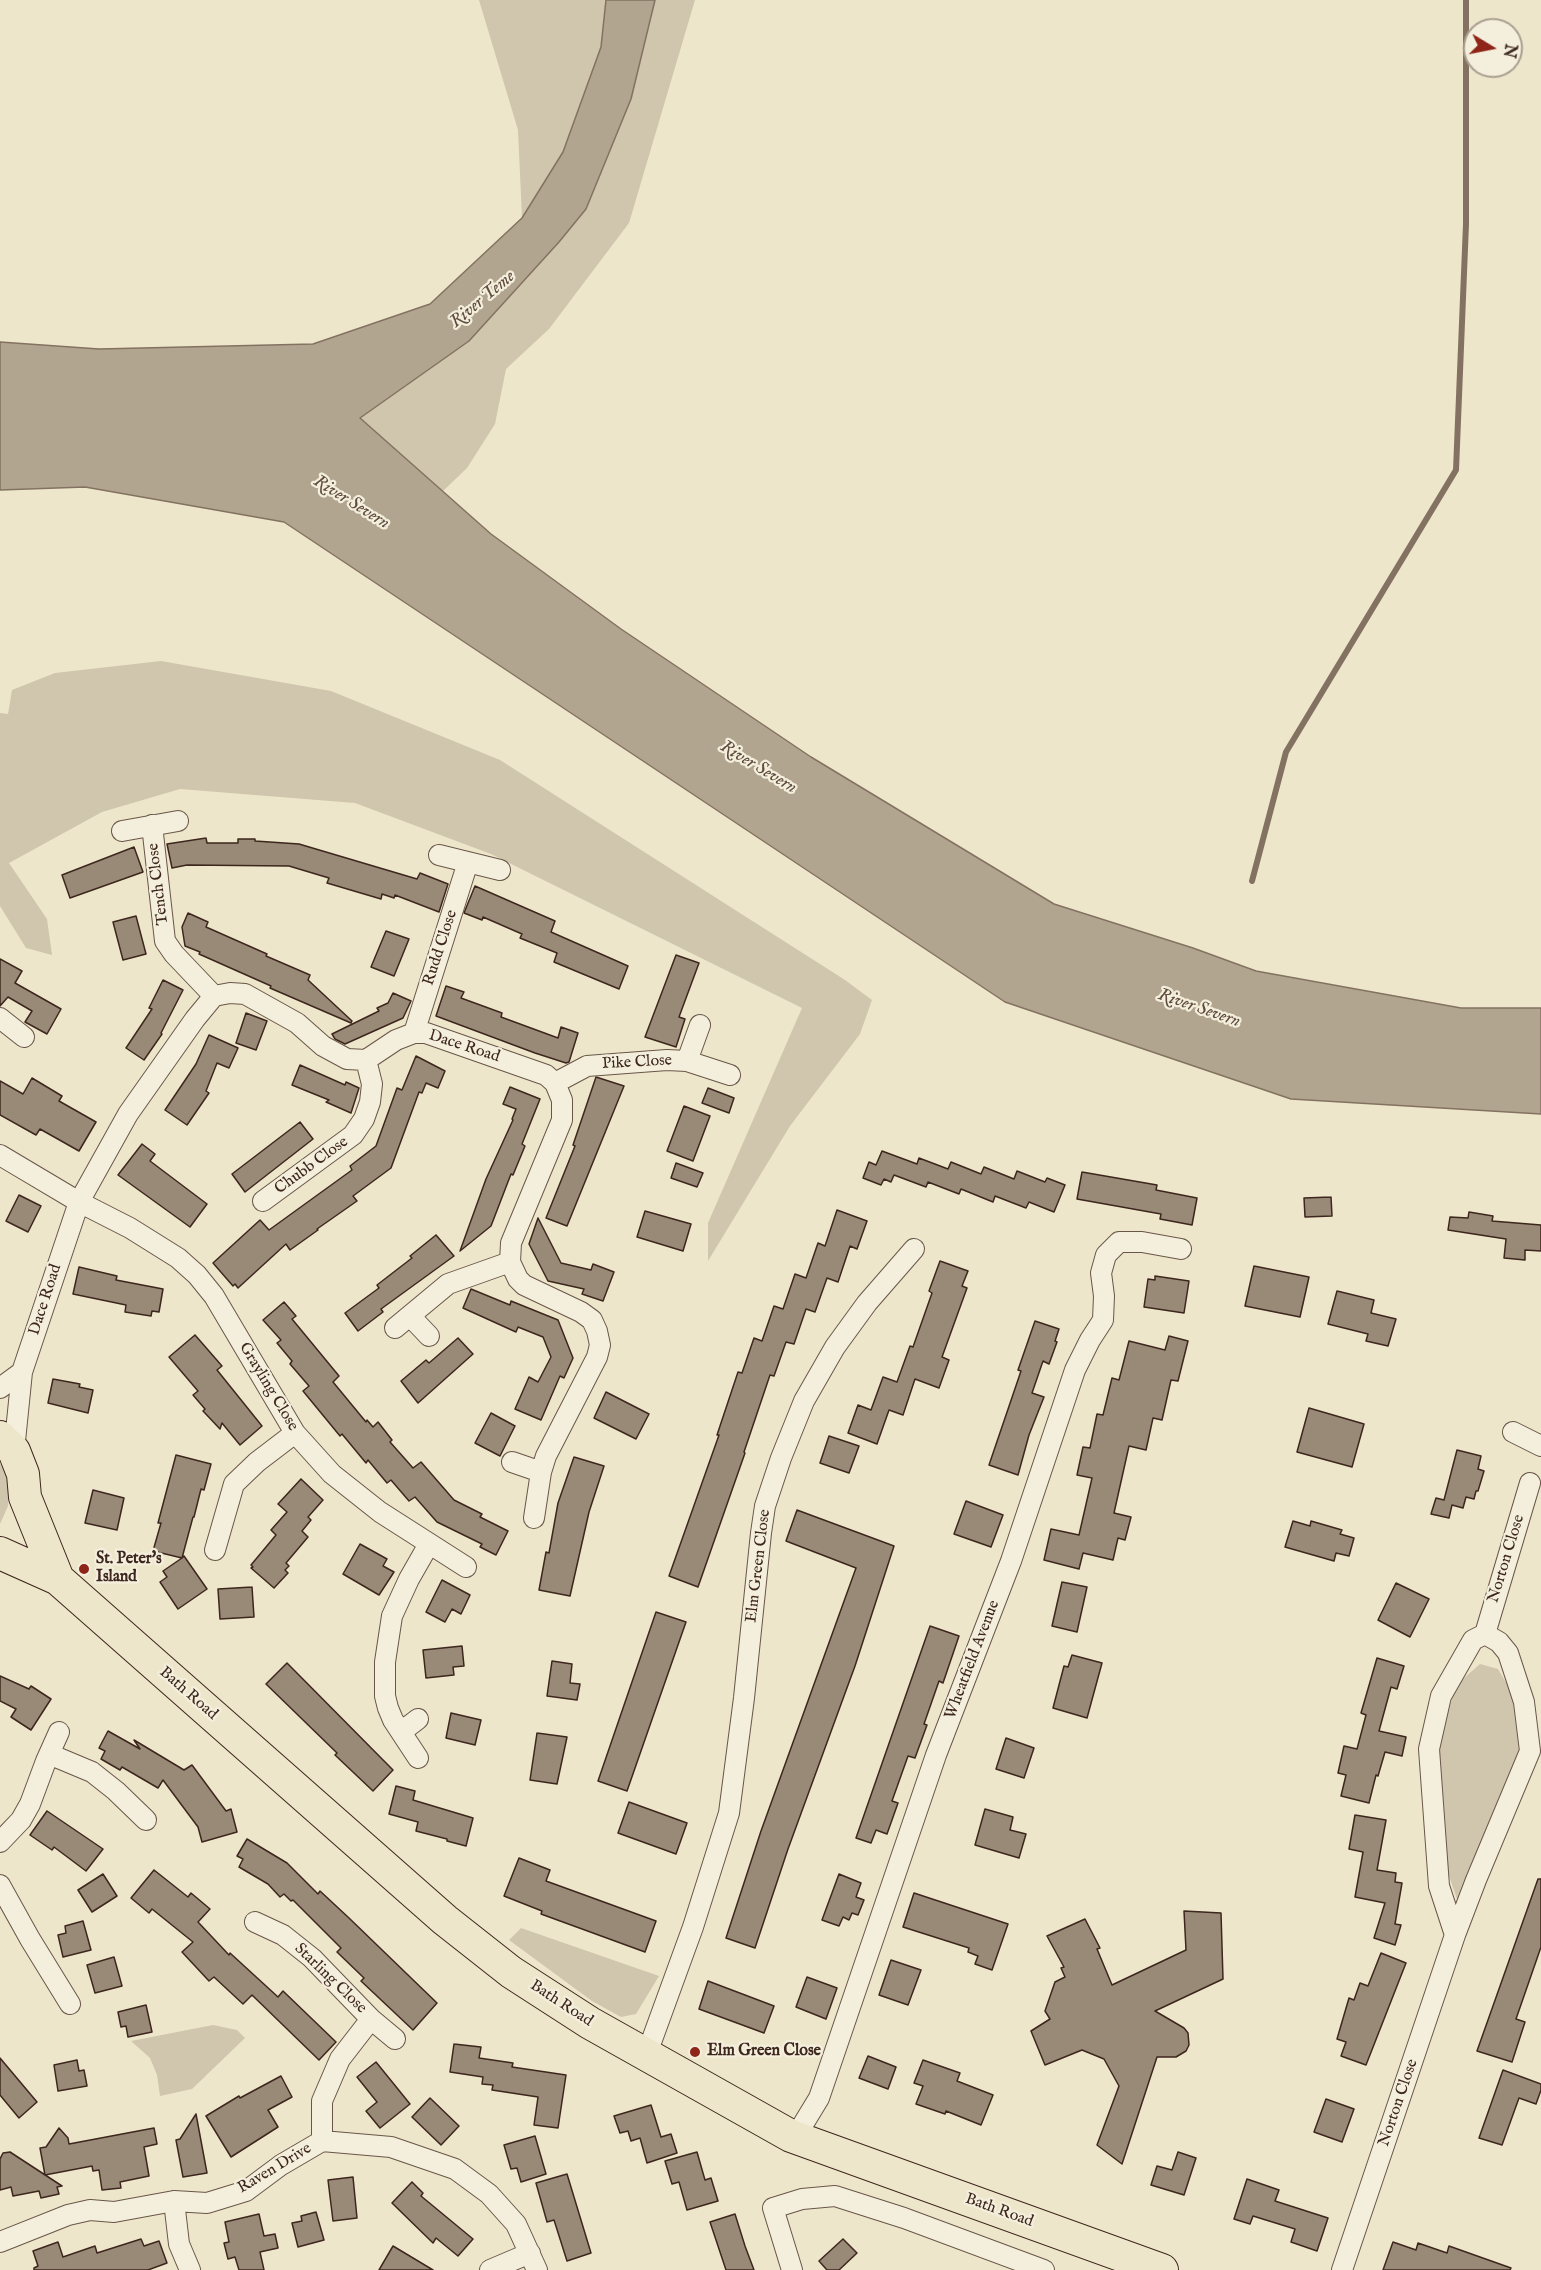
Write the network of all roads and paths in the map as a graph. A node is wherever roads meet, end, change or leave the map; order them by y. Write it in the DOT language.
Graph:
graph roads {
  1 [pos="178,821"];
  2 [pos="152,825"];
  3 [pos="122,831"];
  4 [pos="439,855"];
  5 [pos="468,862"];
  6 [pos="500,870"];
  7 [pos="214,996"];
  8 [pos="0,1018"];
  9 [pos="700,1026"];
  10 [pos="414,1033"];
  11 [pos="24,1037"];
  12 [pos="366,1060"];
  13 [pos="687,1061"];
  14 [pos="730,1075"];
  15 [pos="555,1083"];
  16 [pos="0,1155"];
  17 [pos="263,1201"];
  18 [pos="79,1202"];
  19 [pos="914,1249"];
  20 [pos="1181,1249"];
  21 [pos="510,1262"];
  22 [pos="429,1336"];
  23 [pos="22,1372"];
  24 [pos="0,1388"];
  25 [pos="1513,1432"];
  26 [pos="295,1433"];
  27 [pos="7,1444"];
  28 [pos="1541,1446"];
  29 [pos="512,1462"];
  30 [pos="541,1472"];
  31 [pos="1530,1484"];
  32 [pos="25,1497"];
  33 [pos="534,1518"];
  34 [pos="429,1544"];
  35 [pos="0,1545"];
  36 [pos="214,1550"];
  37 [pos="0,1553"];
  38 [pos="466,1568"];
  39 [pos="58,1579"];
  40 [pos="1485,1635"];
  41 [pos="418,1719"];
  42 [pos="60,1732"];
  43 [pos="401,1732"];
  44 [pos="49,1754"];
  45 [pos="418,1758"];
  46 [pos="146,1820"];
  47 [pos="0,1842"];
  48 [pos="0,1885"];
  49 [pos="255,1923"];
  50 [pos="1455,1935"];
  51 [pos="70,2004"];
  52 [pos="371,2019"];
  53 [pos="395,2039"];
  54 [pos="646,2056"];
  55 [pos="791,2136"];
  56 [pos="322,2140"];
  57 [pos="174,2201"];
  58 [pos="0,2242"];
  59 [pos="534,2261"];
  60 [pos="190,2270"];
  61 [pos="490,2270"];
  62 [pos="792,2270"];
  63 [pos="1044,2270"];
  64 [pos="1162,2270"];
  65 [pos="1342,2270"];
  1 -- 2 [label="street, Tench Close"];
  2 -- 3 [label="street, Tench Close"];
  2 -- 7 [label="street, Tench Close"];
  4 -- 5 [label="street"];
  5 -- 6 [label="street"];
  5 -- 10 [label="street, Rudd Close"];
  7 -- 12 [label="street"];
  7 -- 18 [label="street, Dace Road"];
  8 -- 11 [label="street"];
  9 -- 13 [label="street, Pike Close"];
  10 -- 12 [label="street, Dace Road"];
  10 -- 15 [label="street, Dace Road"];
  12 -- 17 [label="street, Chubb Close"];
  13 -- 14 [label="street, Pike Close"];
  13 -- 15 [label="street, Pike Close"];
  15 -- 21 [label="street"];
  16 -- 18 [label="street, Grayling Close"];
  18 -- 23 [label="street, Dace Road"];
  18 -- 26 [label="street, Grayling Close"];
  19 -- 54 [label="street, Elm Green Close"];
  20 -- 55 [label="street, Wheatfield Avenue"];
  21 -- 22 [label="street"];
  21 -- 30 [label="street"];
  23 -- 24 [label="street"];
  23 -- 27 [label="street, Dace Road"];
  25 -- 28 [label="street"];
  26 -- 34 [label="street, Grayling Close"];
  26 -- 36 [label="street"];
  27 -- 32 [label="main road, Bath Road"];
  29 -- 30 [label="street"];
  30 -- 33 [label="street"];
  31 -- 40 [label="street, Norton Close"];
  32 -- 35 [label="main road, Bath Road"];
  32 -- 39 [label="main road, Bath Road"];
  34 -- 38 [label="street, Grayling Close"];
  34 -- 43 [label="street"];
  37 -- 39 [label="main road, Bath Road"];
  39 -- 54 [label="main road, Bath Road"];
  40 -- 50 [label="street, Norton Close"];
  40 -- 50 [label="street, Norton Close"];
  41 -- 43 [label="street"];
  42 -- 44 [label="street"];
  43 -- 45 [label="street"];
  44 -- 46 [label="street"];
  44 -- 47 [label="street"];
  48 -- 51 [label="street"];
  49 -- 52 [label="street, Starling Close"];
  50 -- 65 [label="street, Norton Close"];
  52 -- 53 [label="street, Starling Close"];
  52 -- 56 [label="street, Starling Close"];
  54 -- 55 [label="main road, Bath Road"];
  55 -- 64 [label="main road, Bath Road"];
  56 -- 57 [label="street, Raven Drive"];
  56 -- 59 [label="street, Raven Drive"];
  57 -- 58 [label="street, Raven Drive"];
  57 -- 60 [label="street"];
  59 -- 61 [label="street"];
  62 -- 63 [label="street"];
}
